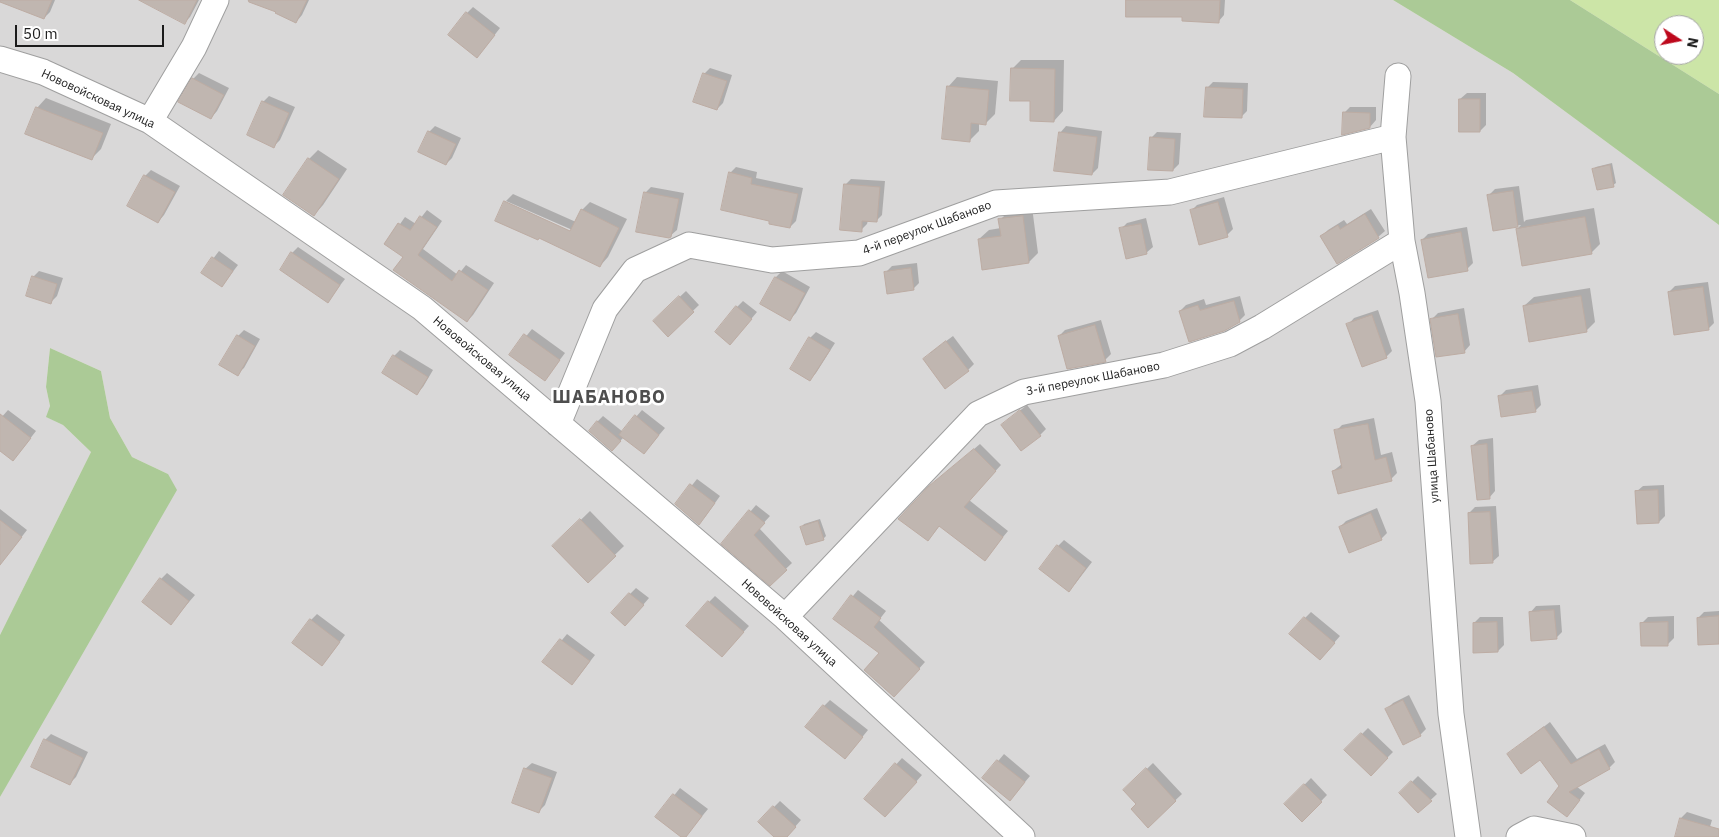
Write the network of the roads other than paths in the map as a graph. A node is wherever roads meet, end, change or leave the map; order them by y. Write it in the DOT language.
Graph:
graph roads {
  1 [pos="216,0"];
  2 [pos="0,59"];
  3 [pos="1398,76"];
  4 [pos="150,122"];
  5 [pos="1393,137"];
  6 [pos="1402,241"];
  7 [pos="558,424"];
  8 [pos="785,617"];
  9 [pos="1022,837"];
  10 [pos="1468,837"];
  11 [pos="1519,837"];
  12 [pos="1573,837"];
  1 -- 4 [label="street"];
  2 -- 4 [label="street, Нововойсковая улица"];
  3 -- 5 [label="street, улица Шабаново"];
  4 -- 7 [label="street, Нововойсковая улица"];
  5 -- 6 [label="street, улица Шабаново"];
  5 -- 7 [label="street, 4-й переулок Шабаново"];
  6 -- 8 [label="street, 3-й переулок Шабаново"];
  6 -- 10 [label="street, улица Шабаново"];
  7 -- 8 [label="street, Нововойсковая улица"];
  8 -- 9 [label="street, Нововойсковая улица"];
  11 -- 12 [label="street"];
}
